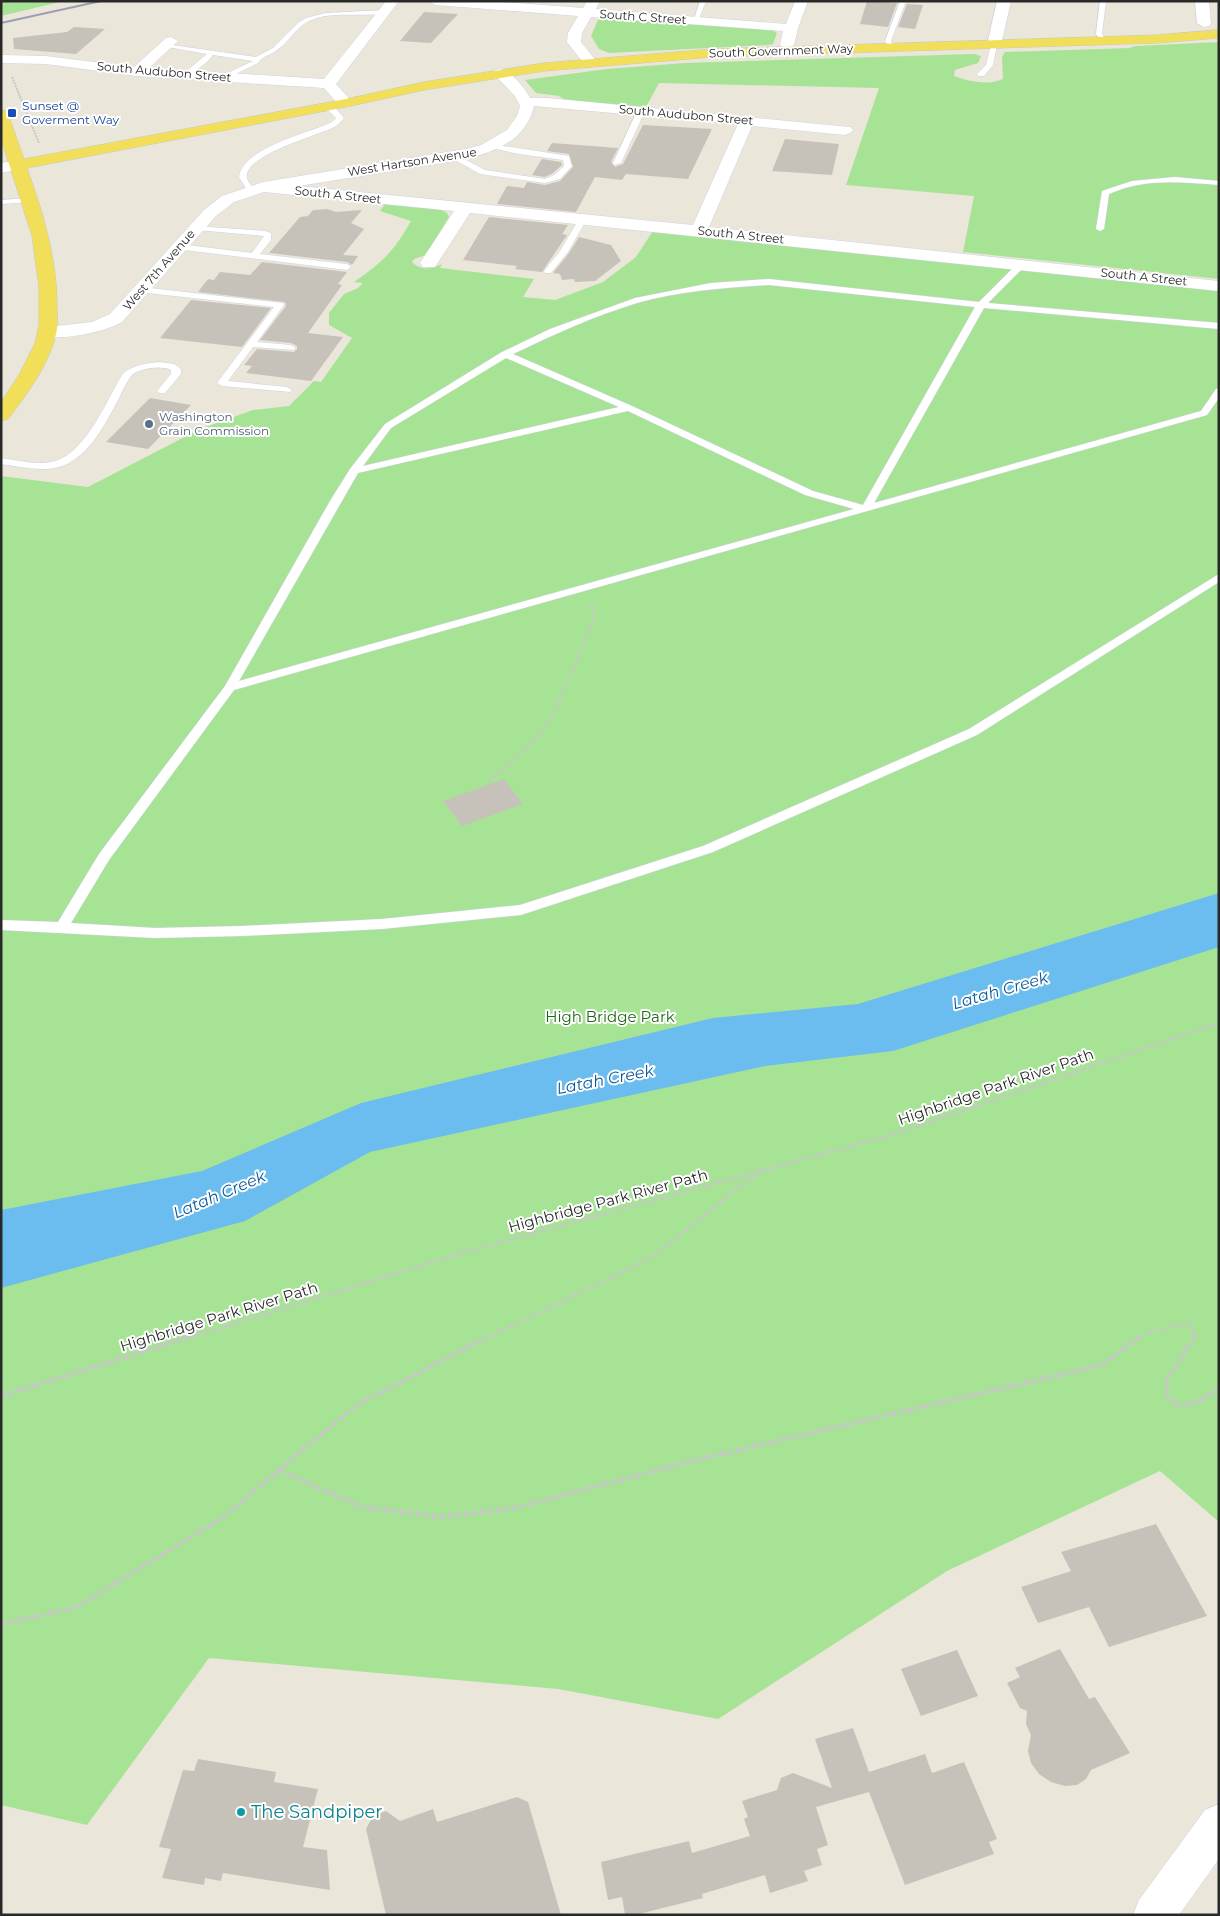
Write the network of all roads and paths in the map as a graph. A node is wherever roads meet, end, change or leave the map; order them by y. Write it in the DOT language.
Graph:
graph roads {
  1 [pos="435,1"];
  2 [pos="703,1"];
  3 [pos="802,1"];
  4 [pos="903,1"];
  5 [pos="1004,1"];
  6 [pos="1103,1"];
  7 [pos="1202,1"];
  8 [pos="495,4"];
  9 [pos="389,7"];
  10 [pos="591,7"];
  11 [pos="695,21"];
  12 [pos="1204,23"];
  13 [pos="791,28"];
  14 [pos="1219,34"];
  15 [pos="1103,41"];
  16 [pos="168,44"];
  17 [pos="994,45"];
  18 [pos="892,48"];
  19 [pos="785,51"];
  20 [pos="212,52"];
  21 [pos="257,58"];
  22 [pos="1,59"];
  23 [pos="590,62"];
  24 [pos="10,71"];
  25 [pos="137,72"];
  26 [pos="500,74"];
  27 [pos="981,74"];
  28 [pos="187,76"];
  29 [pos="224,78"];
  30 [pos="328,84"];
  31 [pos="526,102"];
  32 [pos="346,103"];
  33 [pos="329,106"];
  34 [pos="641,111"];
  35 [pos="1,114"];
  36 [pos="747,121"];
  37 [pos="845,130"];
  38 [pos="494,146"];
  39 [pos="41,147"];
  40 [pos="452,156"];
  41 [pos="617,163"];
  42 [pos="19,165"];
  43 [pos="1,168"];
  44 [pos="1219,183"];
  45 [pos="257,189"];
  46 [pos="30,200"];
  47 [pos="1,202"];
  48 [pos="465,207"];
  49 [pos="583,219"];
  50 [pos="197,228"];
  51 [pos="1100,229"];
  52 [pos="699,231"];
  53 [pos="179,247"];
  54 [pos="254,256"];
  55 [pos="429,263"];
  56 [pos="1022,264"];
  57 [pos="347,267"];
  58 [pos="548,271"];
  59 [pos="1219,286"];
  60 [pos="141,290"];
  61 [pos="981,305"];
  62 [pos="1219,326"];
  63 [pos="47,332"];
  64 [pos="252,344"];
  65 [pos="291,348"];
  66 [pos="505,354"];
  67 [pos="287,390"];
  68 [pos="162,391"];
  69 [pos="1219,391"];
  70 [pos="629,408"];
  71 [pos="1,415"];
  72 [pos="1,461"];
  73 [pos="354,471"];
  74 [pos="866,509"];
  75 [pos="1219,577"];
  76 [pos="591,586"];
  77 [pos="230,687"];
  78 [pos="489,784"];
  79 [pos="1,925"];
  80 [pos="62,927"];
  81 [pos="1219,1023"];
  82 [pos="765,1169"];
  83 [pos="1219,1390"];
  84 [pos="1,1396"];
  85 [pos="280,1471"];
  86 [pos="1,1624"];
  87 [pos="1219,1824"];
  88 [pos="1165,1907"];
  1 -- 8 [label="street, South C Street"];
  2 -- 11 [label="lane"];
  3 -- 13 [label="street"];
  4 -- 18 [label="lane"];
  5 -- 17 [label="street"];
  6 -- 15 [label="lane"];
  7 -- 12 [label="street"];
  8 -- 10 [label="street, South C Street"];
  9 -- 21 [label="lane"];
  9 -- 30 [label="street"];
  10 -- 11 [label="street, South C Street"];
  10 -- 23 [label="street"];
  11 -- 13 [label="street, South C Street"];
  13 -- 19 [label="street"];
  14 -- 15 [label="main road, South Government Way"];
  15 -- 17 [label="main road, South Government Way"];
  16 -- 20 [label="lane"];
  16 -- 25 [label="street"];
  17 -- 18 [label="main road, South Government Way"];
  17 -- 27 [label="lane"];
  18 -- 19 [label="main road, South Government Way"];
  19 -- 23 [label="main road, South Government Way"];
  20 -- 21 [label="lane"];
  20 -- 28 [label="lane"];
  21 -- 29 [label="lane"];
  22 -- 25 [label="street, South Audubon Street"];
  23 -- 26 [label="main road, South Government Way"];
  24 -- 39 [label="path"];
  25 -- 28 [label="street, South Audubon Street"];
  26 -- 31 [label="street"];
  26 -- 32 [label="main road, South Government Way"];
  28 -- 29 [label="street, South Audubon Street"];
  29 -- 30 [label="street, South Audubon Street"];
  30 -- 32 [label="street"];
  31 -- 34 [label="street, South Audubon Street"];
  31 -- 38 [label="street, West Hartson Avenue"];
  32 -- 33 [label="main road, South Government Way"];
  33 -- 42 [label="main road, South Government Way"];
  33 -- 45 [label="lane"];
  34 -- 36 [label="street, South Audubon Street"];
  34 -- 41 [label="lane"];
  35 -- 42 [label="main road"];
  36 -- 37 [label="street, South Audubon Street"];
  36 -- 52 [label="street"];
  38 -- 40 [label="street, West Hartson Avenue"];
  38 -- 40 [label="lane"];
  40 -- 45 [label="street, West Hartson Avenue"];
  42 -- 43 [label="street"];
  42 -- 46 [label="main road"];
  44 -- 51 [label="lane"];
  45 -- 48 [label="street, South A Street"];
  45 -- 50 [label="street, West 7th Avenue"];
  46 -- 47 [label="lane"];
  46 -- 63 [label="main road"];
  48 -- 49 [label="street, South A Street"];
  48 -- 55 [label="street"];
  49 -- 52 [label="street, South A Street"];
  49 -- 58 [label="lane"];
  50 -- 53 [label="street, West 7th Avenue"];
  50 -- 54 [label="lane"];
  52 -- 56 [label="street, South A Street"];
  53 -- 54 [label="lane"];
  53 -- 60 [label="street, West 7th Avenue"];
  54 -- 57 [label="lane"];
  56 -- 59 [label="street, South A Street"];
  56 -- 61 [label="lane"];
  60 -- 63 [label="street, West 7th Avenue"];
  60 -- 64 [label="lane"];
  61 -- 62 [label="lane"];
  61 -- 66 [label="lane"];
  61 -- 74 [label="lane"];
  63 -- 71 [label="main road"];
  64 -- 65 [label="lane"];
  64 -- 67 [label="lane"];
  66 -- 70 [label="lane"];
  66 -- 73 [label="lane"];
  68 -- 72 [label="lane"];
  69 -- 74 [label="lane"];
  70 -- 73 [label="lane"];
  70 -- 74 [label="lane"];
  73 -- 77 [label="lane"];
  74 -- 76 [label="lane"];
  75 -- 80 [label="lane"];
  76 -- 77 [label="lane"];
  76 -- 78 [label="path"];
  77 -- 80 [label="lane"];
  79 -- 80 [label="lane"];
  81 -- 82 [label="path, Highbridge Park River Path"];
  82 -- 84 [label="path, Highbridge Park River Path"];
  82 -- 85 [label="path"];
  83 -- 85 [label="path"];
  85 -- 86 [label="path"];
  87 -- 88 [label="street"];
}
